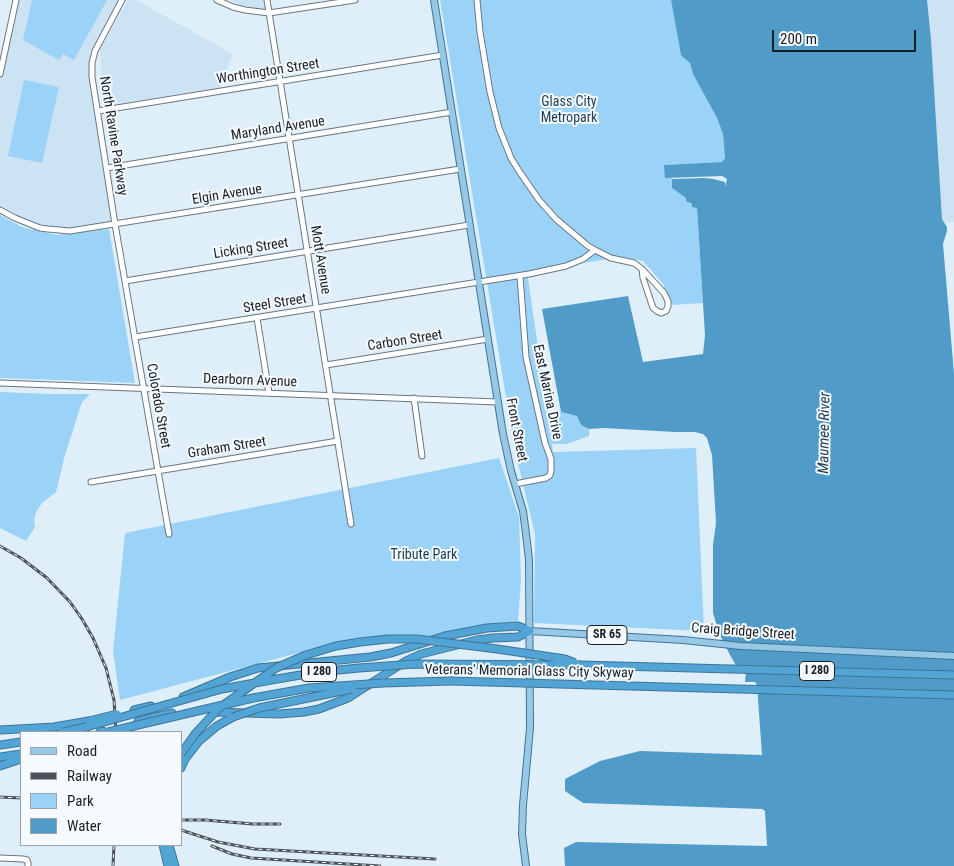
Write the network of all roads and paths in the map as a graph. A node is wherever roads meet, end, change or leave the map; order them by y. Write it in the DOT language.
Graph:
graph roads {
  1 [pos="16,0"];
  2 [pos="122,0"];
  3 [pos="217,0"];
  4 [pos="267,0"];
  5 [pos="355,0"];
  6 [pos="434,0"];
  7 [pos="477,0"];
  8 [pos="270,13"];
  9 [pos="3,48"];
  10 [pos="443,55"];
  11 [pos="0,74"];
  12 [pos="280,82"];
  13 [pos="98,111"];
  14 [pos="452,112"];
  15 [pos="290,138"];
  16 [pos="107,168"];
  17 [pos="460,169"];
  18 [pos="298,195"];
  19 [pos="0,210"];
  20 [pos="115,224"];
  21 [pos="470,226"];
  22 [pos="595,250"];
  23 [pos="308,252"];
  24 [pos="642,269"];
  25 [pos="520,276"];
  26 [pos="125,281"];
  27 [pos="478,283"];
  28 [pos="317,309"];
  29 [pos="257,318"];
  30 [pos="135,338"];
  31 [pos="488,339"];
  32 [pos="326,365"];
  33 [pos="0,383"];
  34 [pos="143,389"];
  35 [pos="269,393"];
  36 [pos="331,396"];
  37 [pos="414,398"];
  38 [pos="498,402"];
  39 [pos="338,442"];
  40 [pos="422,456"];
  41 [pos="157,471"];
  42 [pos="91,482"];
  43 [pos="515,484"];
  44 [pos="351,524"];
  45 [pos="168,534"];
  46 [pos="530,631"];
  47 [pos="954,656"];
  48 [pos="581,665"];
  49 [pos="954,675"];
  50 [pos="383,683"];
  51 [pos="954,695"];
  52 [pos="0,730"];
  53 [pos="68,731"];
  54 [pos="107,731"];
  55 [pos="108,731"];
  56 [pos="20,742"];
  57 [pos="0,745"];
  58 [pos="182,753"];
  59 [pos="20,754"];
  60 [pos="0,757"];
  61 [pos="20,759"];
  62 [pos="0,766"];
  63 [pos="182,766"];
  64 [pos="163,846"];
  65 [pos="169,846"];
  66 [pos="0,858"];
  67 [pos="28,865"];
  68 [pos="168,866"];
  69 [pos="175,866"];
  70 [pos="526,866"];
  1 -- 9 [label="street"];
  2 -- 13 [label="street, North Ravine Parkway"];
  3 -- 8 [label="street"];
  4 -- 8 [label="street, Mott Avenue"];
  5 -- 8 [label="street"];
  6 -- 10 [label="main road, Front Street"];
  7 -- 22 [label="street"];
  8 -- 12 [label="street, Mott Avenue"];
  9 -- 11 [label="street"];
  10 -- 12 [label="street, Worthington Street"];
  10 -- 14 [label="main road, Front Street"];
  12 -- 13 [label="street, Worthington Street"];
  12 -- 15 [label="street, Mott Avenue"];
  13 -- 16 [label="street, North Ravine Parkway"];
  14 -- 15 [label="street, Maryland Avenue"];
  14 -- 17 [label="main road, Front Street"];
  15 -- 16 [label="street, Maryland Avenue"];
  15 -- 18 [label="street, Mott Avenue"];
  16 -- 20 [label="street, North Ravine Parkway"];
  17 -- 18 [label="street, Elgin Avenue"];
  17 -- 21 [label="main road, Front Street"];
  18 -- 20 [label="street, Elgin Avenue"];
  18 -- 23 [label="street, Mott Avenue"];
  19 -- 20 [label="street, Elgin Avenue"];
  20 -- 26 [label="street, North Ravine Parkway"];
  21 -- 23 [label="street, Licking Street"];
  21 -- 27 [label="main road, Front Street"];
  22 -- 24 [label="street"];
  22 -- 25 [label="street, Steel Street"];
  23 -- 26 [label="street, Licking Street"];
  23 -- 28 [label="street, Mott Avenue"];
  24 -- 24 [label="street"];
  25 -- 27 [label="street, Steel Street"];
  25 -- 43 [label="street, East Marina Drive"];
  26 -- 30 [label="street, Colorado Street"];
  27 -- 28 [label="street, Steel Street"];
  27 -- 31 [label="main road, Front Street"];
  28 -- 29 [label="street, Steel Street"];
  28 -- 32 [label="street, Mott Avenue"];
  29 -- 30 [label="street, Steel Street"];
  29 -- 35 [label="street"];
  30 -- 34 [label="street, Colorado Street"];
  31 -- 32 [label="street, Carbon Street"];
  31 -- 38 [label="main road, Front Street"];
  32 -- 36 [label="street, Mott Avenue"];
  33 -- 34 [label="street, Dearborn Avenue"];
  34 -- 35 [label="street, Dearborn Avenue"];
  34 -- 41 [label="street, Colorado Street"];
  35 -- 36 [label="street, Dearborn Avenue"];
  36 -- 37 [label="street, Dearborn Avenue"];
  36 -- 39 [label="street, Mott Avenue"];
  37 -- 38 [label="street, Dearborn Avenue"];
  37 -- 40 [label="street"];
  38 -- 43 [label="main road, Front Street"];
  39 -- 41 [label="street, Graham Street"];
  39 -- 44 [label="street, Mott Avenue"];
  41 -- 42 [label="street, Graham Street"];
  41 -- 45 [label="street, Colorado Street"];
  43 -- 46 [label="main road, Front Street"];
  46 -- 47 [label="main road, Craig Bridge Street / SR 65"];
  46 -- 52 [label="highway, bridge"];
  46 -- 54 [label="highway, bridge"];
  46 -- 70 [label="main road, Front Street"];
  48 -- 49 [label="highway, Veterans' Memorial Glass City Skyway / I 280"];
  48 -- 53 [label="highway, Veterans' Memorial Glass City Skyway / I 280, bridge"];
  48 -- 58 [label="highway, bridge"];
  50 -- 51 [label="highway, Veterans' Memorial Glass City Skyway / I 280, bridge"];
  50 -- 55 [label="highway, Veterans' Memorial Glass City Skyway / I 280, bridge"];
  50 -- 63 [label="highway, bridge"];
  56 -- 57 [label="highway"];
  59 -- 60 [label="highway"];
  61 -- 62 [label="highway"];
  64 -- 68 [label="highway"];
  65 -- 69 [label="highway"];
  66 -- 67 [label="street"];
}
